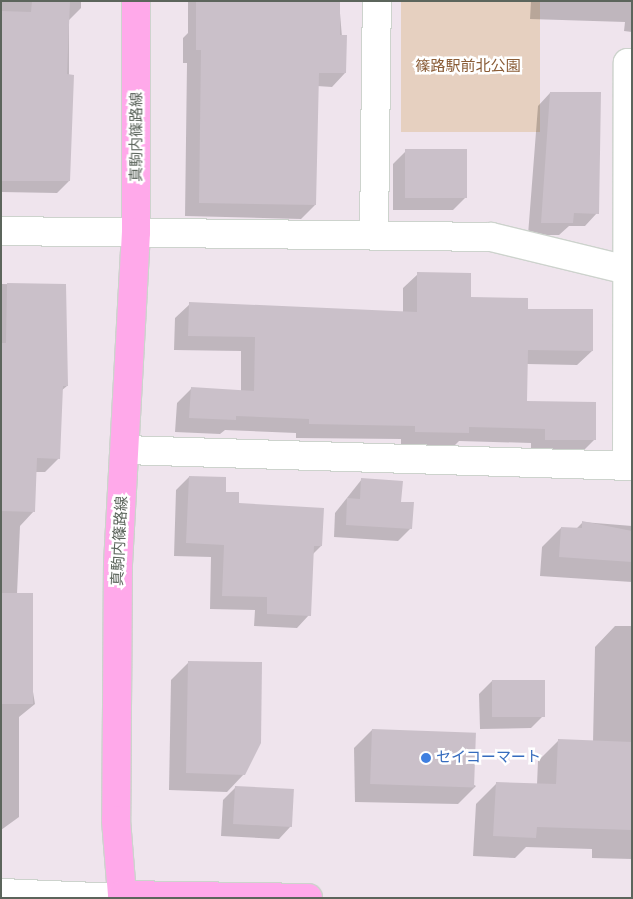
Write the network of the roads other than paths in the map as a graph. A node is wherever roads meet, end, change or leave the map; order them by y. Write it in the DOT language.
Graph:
graph roads {
  1 [pos="136,1"];
  2 [pos="377,1"];
  3 [pos="632,63"];
  4 [pos="1,231"];
  5 [pos="136,232"];
  6 [pos="374,234"];
  7 [pos="630,271"];
  8 [pos="125,450"];
  9 [pos="629,466"];
  10 [pos="1,894"];
  11 [pos="122,896"];
  12 [pos="308,898"];
  1 -- 5 [label="main road, 真駒内篠路線"];
  2 -- 6 [label="street"];
  3 -- 7 [label="street"];
  4 -- 5 [label="street"];
  5 -- 6 [label="street"];
  5 -- 8 [label="main road, 真駒内篠路線"];
  6 -- 7 [label="street"];
  7 -- 9 [label="street"];
  8 -- 9 [label="street"];
  8 -- 11 [label="main road, 真駒内篠路線"];
  10 -- 11 [label="street"];
  11 -- 12 [label="main road"];
}
